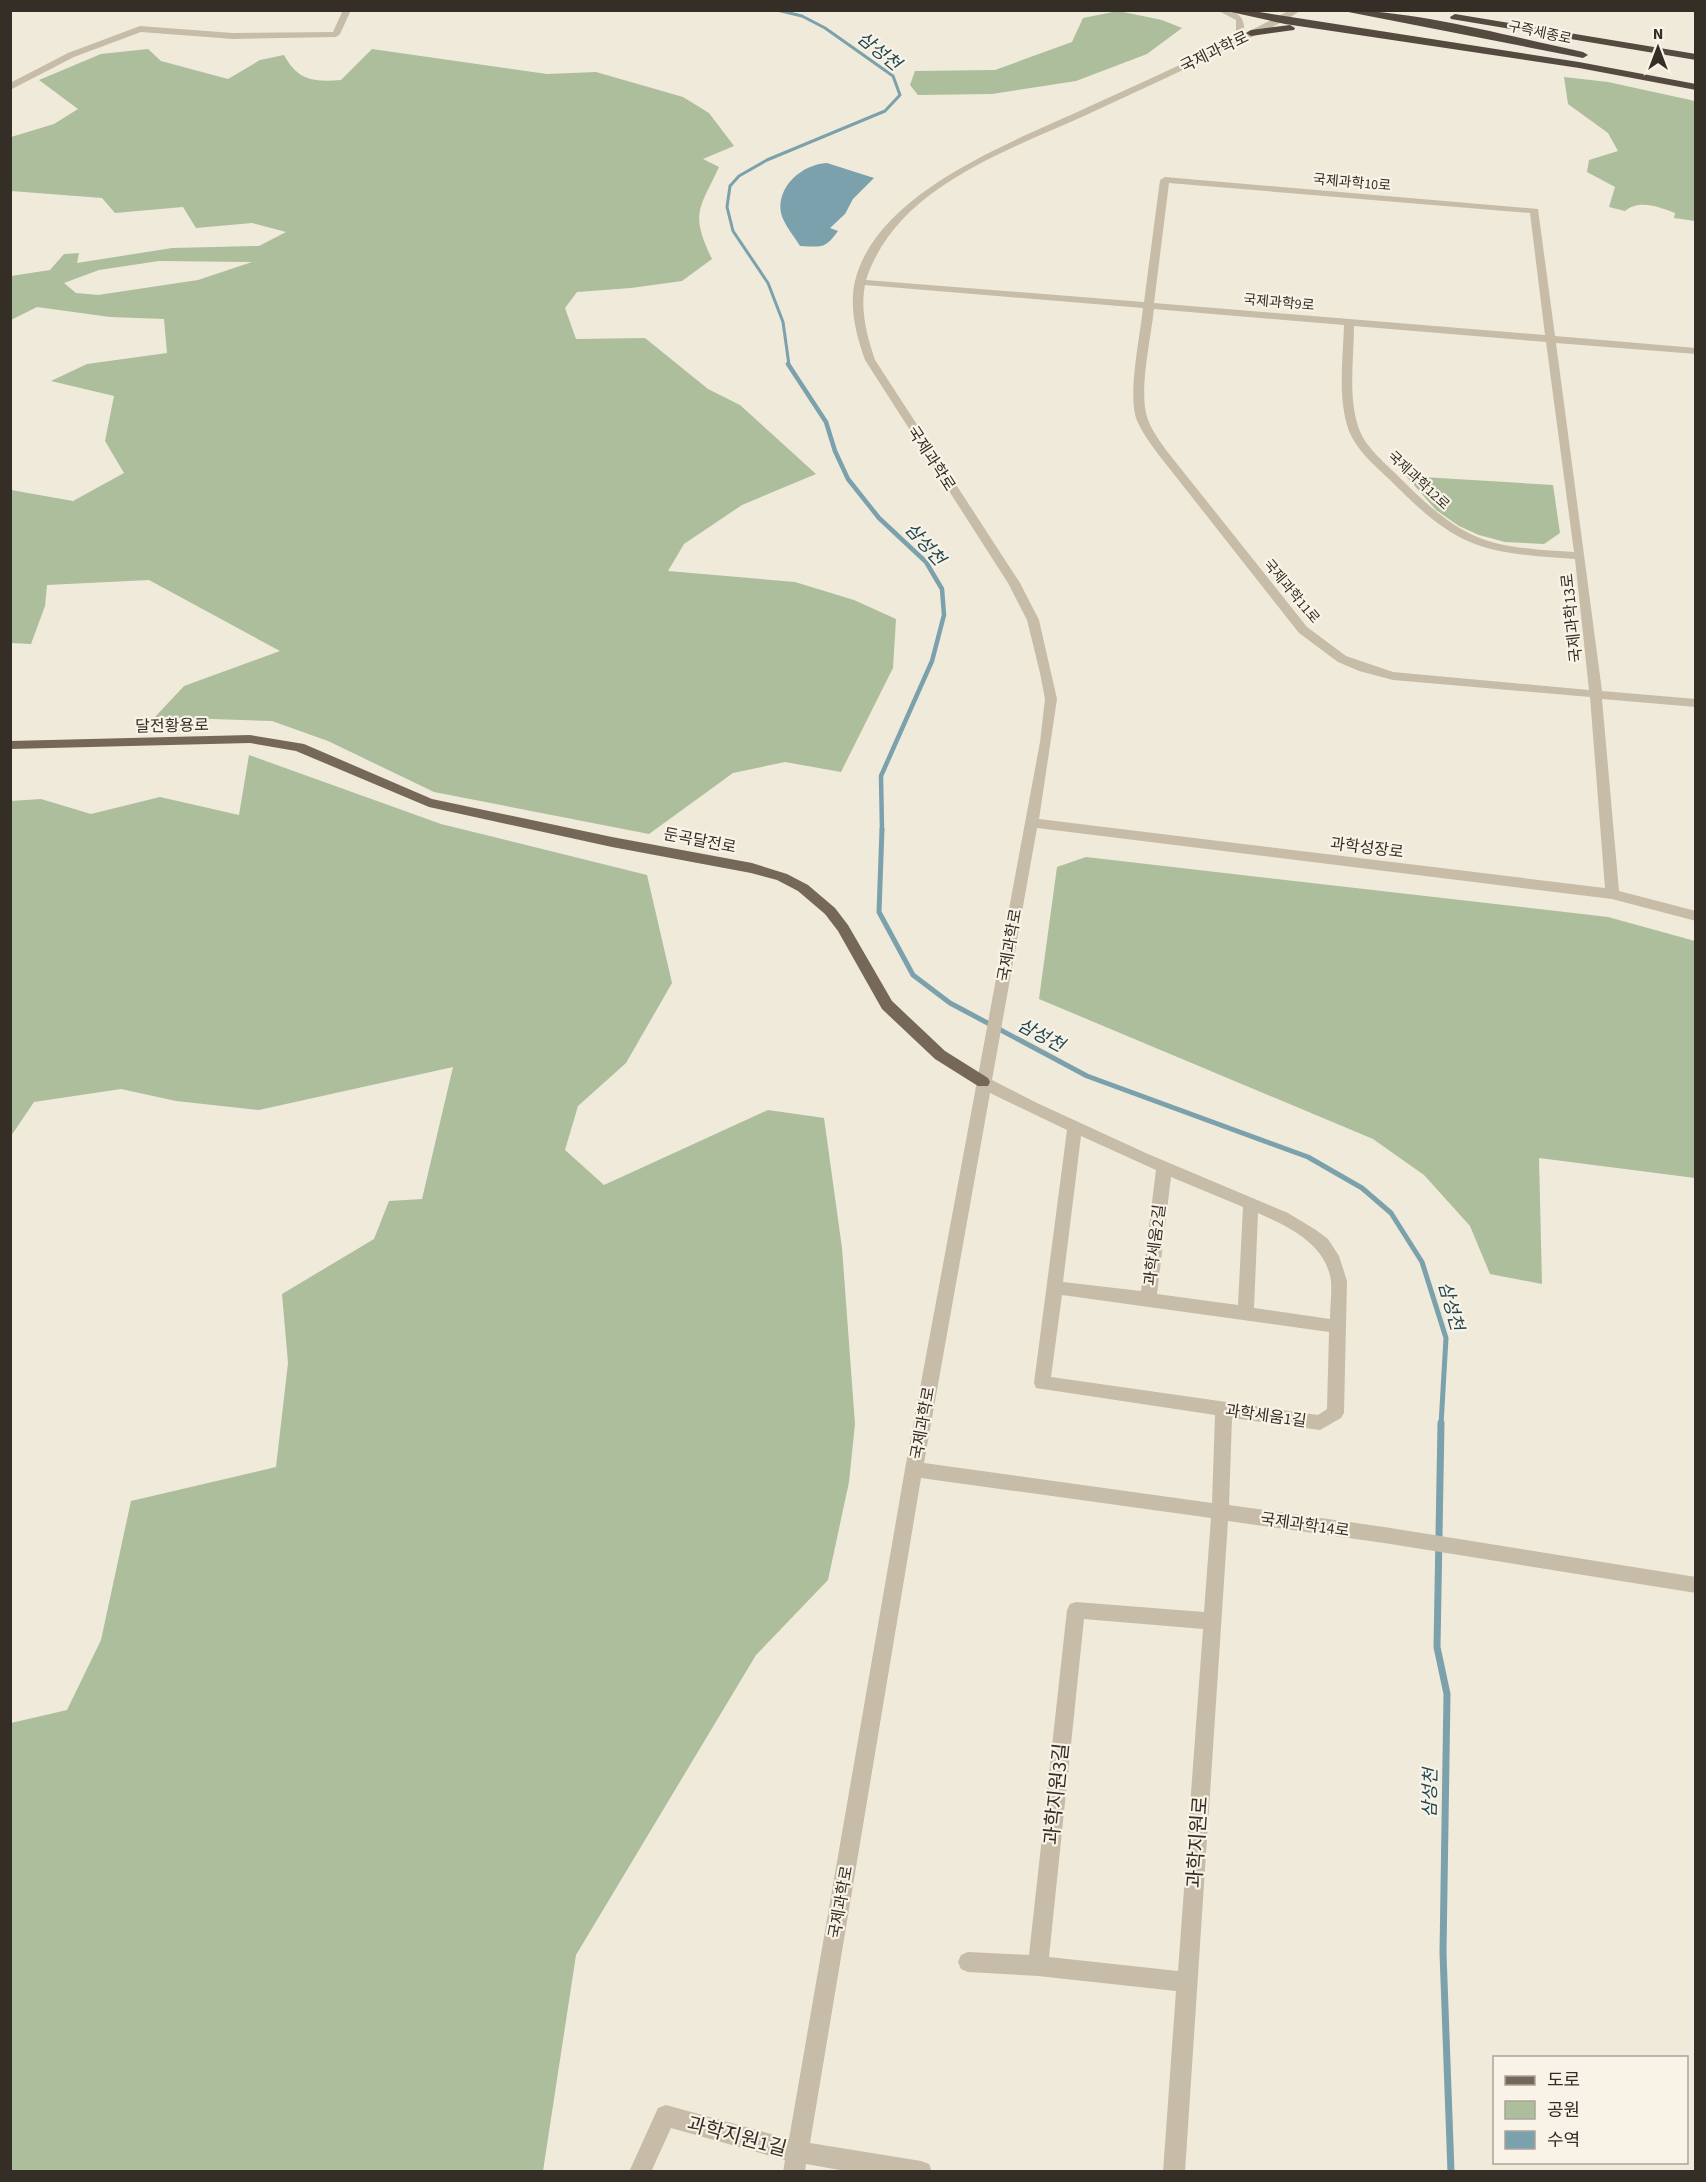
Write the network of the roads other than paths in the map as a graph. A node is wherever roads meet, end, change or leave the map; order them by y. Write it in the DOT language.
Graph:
graph roads {
  1 [pos="347,10"];
  2 [pos="1221,10"];
  3 [pos="1227,10"];
  4 [pos="1297,10"];
  5 [pos="1343,10"];
  6 [pos="1407,10"];
  7 [pos="1527,17"];
  8 [pos="1278,20"];
  9 [pos="1333,28"];
  10 [pos="1251,33"];
  11 [pos="1240,38"];
  12 [pos="1695,52"];
  13 [pos="1695,57"];
  14 [pos="1695,80"];
  15 [pos="10,87"];
  16 [pos="1695,87"];
  17 [pos="859,282"];
  18 [pos="1150,306"];
  19 [pos="1349,323"];
  20 [pos="1551,339"];
  21 [pos="1695,351"];
  22 [pos="1580,556"];
  23 [pos="1596,696"];
  24 [pos="1695,704"];
  25 [pos="10,745"];
  26 [pos="331,760"];
  27 [pos="1031,823"];
  28 [pos="1612,894"];
  29 [pos="1695,916"];
  30 [pos="983,1082"];
  31 [pos="1075,1127"];
  32 [pos="1164,1168"];
  33 [pos="1251,1205"];
  34 [pos="1053,1287"];
  35 [pos="1148,1299"];
  36 [pos="1246,1313"];
  37 [pos="1338,1327"];
  38 [pos="1224,1409"];
  39 [pos="914,1469"];
  40 [pos="1220,1512"];
  41 [pos="1695,1585"];
  42 [pos="1212,1620"];
  43 [pos="968,1962"];
  44 [pos="1038,1966"];
  45 [pos="1187,1982"];
  46 [pos="796,2162"];
  47 [pos="640,2172"];
  48 [pos="921,2172"];
  49 [pos="1174,2172"];
  1 -- 15 [label="street"];
  2 -- 11 [label="street"];
  3 -- 8 [label="highway"];
  4 -- 8 [label="street, 국제과학로"];
  5 -- 14 [label="highway, 구즉세종로"];
  6 -- 13 [label="highway, 구즉세종로"];
  7 -- 12 [label="highway"];
  8 -- 9 [label="highway"];
  8 -- 10 [label="street, 국제과학로"];
  9 -- 10 [label="highway"];
  9 -- 16 [label="highway"];
  10 -- 11 [label="street, 국제과학로"];
  11 -- 17 [label="street, 국제과학로"];
  17 -- 18 [label="street, 국제과학9로"];
  17 -- 27 [label="street, 국제과학로"];
  18 -- 19 [label="street, 국제과학9로"];
  18 -- 20 [label="street, 국제과학10로"];
  18 -- 23 [label="street, 국제과학11로"];
  19 -- 20 [label="street, 국제과학9로"];
  19 -- 22 [label="street, 국제과학12로"];
  20 -- 21 [label="street, 국제과학9로"];
  20 -- 22 [label="street, 국제과학13로"];
  22 -- 23 [label="street, 국제과학13로"];
  23 -- 24 [label="street"];
  23 -- 28 [label="street, 국제과학13로"];
  25 -- 26 [label="main road, 달전황용로"];
  26 -- 30 [label="main road, 둔곡달전로"];
  27 -- 28 [label="street, 과학성장로"];
  27 -- 30 [label="street, 국제과학로"];
  28 -- 29 [label="street, 과학성장로"];
  30 -- 31 [label="street, 과학세움1길"];
  30 -- 39 [label="street, 국제과학로"];
  31 -- 32 [label="street, 과학세움1길"];
  31 -- 34 [label="street, 과학세움1길"];
  32 -- 33 [label="street, 과학세움1길"];
  32 -- 35 [label="street, 과학세움2길"];
  33 -- 36 [label="street"];
  33 -- 37 [label="street, 과학세움1길"];
  34 -- 35 [label="street, 과학세움2길"];
  34 -- 38 [label="street, 과학세움1길"];
  35 -- 36 [label="street"];
  36 -- 37 [label="street"];
  37 -- 38 [label="street, 과학세움1길"];
  38 -- 40 [label="street, 과학지원로"];
  39 -- 40 [label="street, 국제과학14로"];
  39 -- 46 [label="street, 국제과학로"];
  40 -- 41 [label="street, 국제과학14로"];
  40 -- 42 [label="street, 과학지원로"];
  42 -- 44 [label="street, 과학지원3길"];
  42 -- 45 [label="street, 과학지원로"];
  43 -- 44 [label="street"];
  44 -- 45 [label="street"];
  45 -- 49 [label="street, 과학지원로"];
  46 -- 47 [label="street, 과학지원1길"];
  46 -- 48 [label="street"];
}
